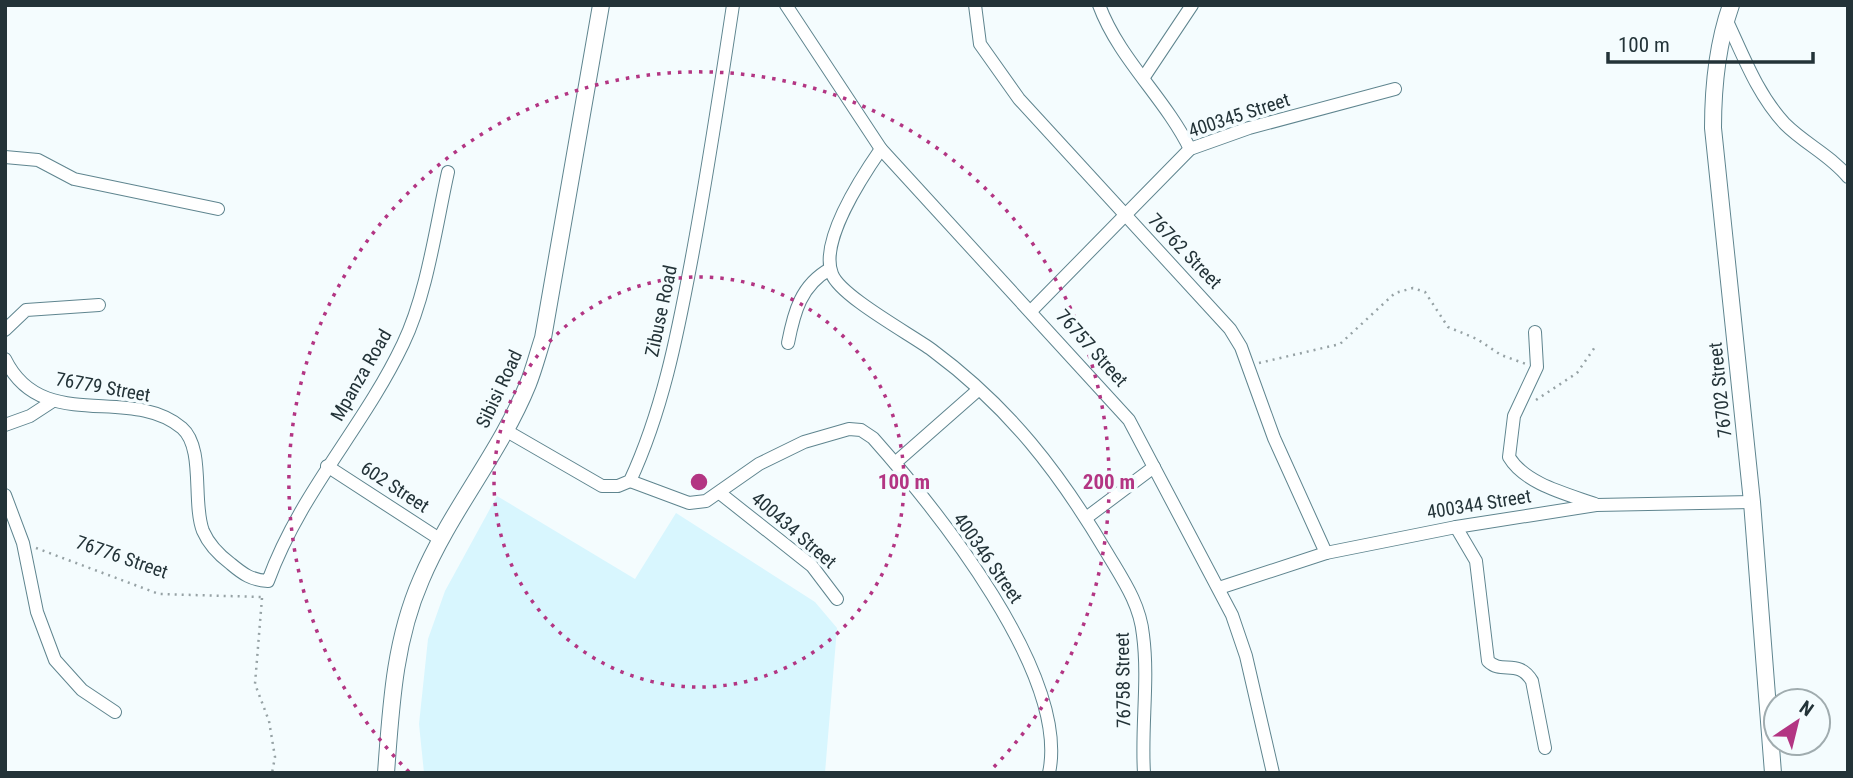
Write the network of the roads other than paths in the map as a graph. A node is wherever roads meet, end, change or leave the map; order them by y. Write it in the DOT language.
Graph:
graph roads {
  1 [pos="601,5"];
  2 [pos="733,5"];
  3 [pos="786,5"];
  4 [pos="975,5"];
  5 [pos="1099,5"];
  6 [pos="1192,5"];
  7 [pos="1728,12"];
  8 [pos="1144,77"];
  9 [pos="1395,89"];
  10 [pos="881,149"];
  11 [pos="1190,149"];
  12 [pos="5,157"];
  13 [pos="449,172"];
  14 [pos="1848,177"];
  15 [pos="218,209"];
  16 [pos="1124,216"];
  17 [pos="830,269"];
  18 [pos="99,305"];
  19 [pos="1032,310"];
  20 [pos="5,330"];
  21 [pos="1535,332"];
  22 [pos="788,343"];
  23 [pos="5,359"];
  24 [pos="978,390"];
  25 [pos="53,401"];
  26 [pos="5,425"];
  27 [pos="505,430"];
  28 [pos="895,463"];
  29 [pos="327,466"];
  30 [pos="1154,467"];
  31 [pos="629,481"];
  32 [pos="721,494"];
  33 [pos="5,495"];
  34 [pos="1752,502"];
  35 [pos="1596,505"];
  36 [pos="1086,518"];
  37 [pos="1456,527"];
  38 [pos="441,540"];
  39 [pos="1326,553"];
  40 [pos="268,581"];
  41 [pos="1219,588"];
  42 [pos="837,599"];
  43 [pos="115,712"];
  44 [pos="1545,748"];
  45 [pos="1774,771"];
  46 [pos="386,773"];
  47 [pos="1049,773"];
  48 [pos="1144,773"];
  49 [pos="1273,773"];
  1 -- 27 [label="street, Sibisi Road"];
  2 -- 31 [label="street, Zibuse Road"];
  3 -- 10 [label="street, 76757 Street"];
  4 -- 16 [label="street, 76762 Street"];
  5 -- 8 [label="street"];
  6 -- 8 [label="street"];
  7 -- 14 [label="street"];
  7 -- 34 [label="street, 76702 Street"];
  8 -- 11 [label="street"];
  9 -- 11 [label="street, 400345 Street"];
  10 -- 17 [label="street"];
  10 -- 19 [label="street, 76757 Street"];
  11 -- 16 [label="street, 400345 Street"];
  12 -- 15 [label="street"];
  13 -- 29 [label="street, Mpanza Road"];
  16 -- 19 [label="street, 400345 Street"];
  16 -- 39 [label="street, 76762 Street"];
  17 -- 22 [label="street"];
  17 -- 24 [label="street, 76758 Street"];
  18 -- 20 [label="street"];
  19 -- 30 [label="street, 76757 Street"];
  21 -- 35 [label="street"];
  23 -- 25 [label="street, 76779 Street"];
  24 -- 28 [label="street"];
  24 -- 36 [label="street, 76758 Street"];
  25 -- 26 [label="street"];
  25 -- 40 [label="street, 76779 Street"];
  27 -- 31 [label="street"];
  27 -- 38 [label="street, Sibisi Road"];
  28 -- 32 [label="street, 400346 Street"];
  28 -- 47 [label="street, 400346 Street"];
  29 -- 38 [label="street, 602 Street"];
  29 -- 40 [label="street, Mpanza Road"];
  30 -- 36 [label="street"];
  30 -- 41 [label="street, 76757 Street"];
  31 -- 32 [label="street, 400346 Street"];
  32 -- 42 [label="street, 400434 Street"];
  33 -- 43 [label="street"];
  34 -- 35 [label="street, 400344 Street"];
  34 -- 45 [label="street, 76702 Street"];
  35 -- 37 [label="street, 400344 Street"];
  36 -- 48 [label="street, 76758 Street"];
  37 -- 39 [label="street, 400344 Street"];
  37 -- 44 [label="street"];
  38 -- 46 [label="street, Sibisi Road"];
  39 -- 41 [label="street, 400344 Street"];
  41 -- 49 [label="street, 76757 Street"];
}
